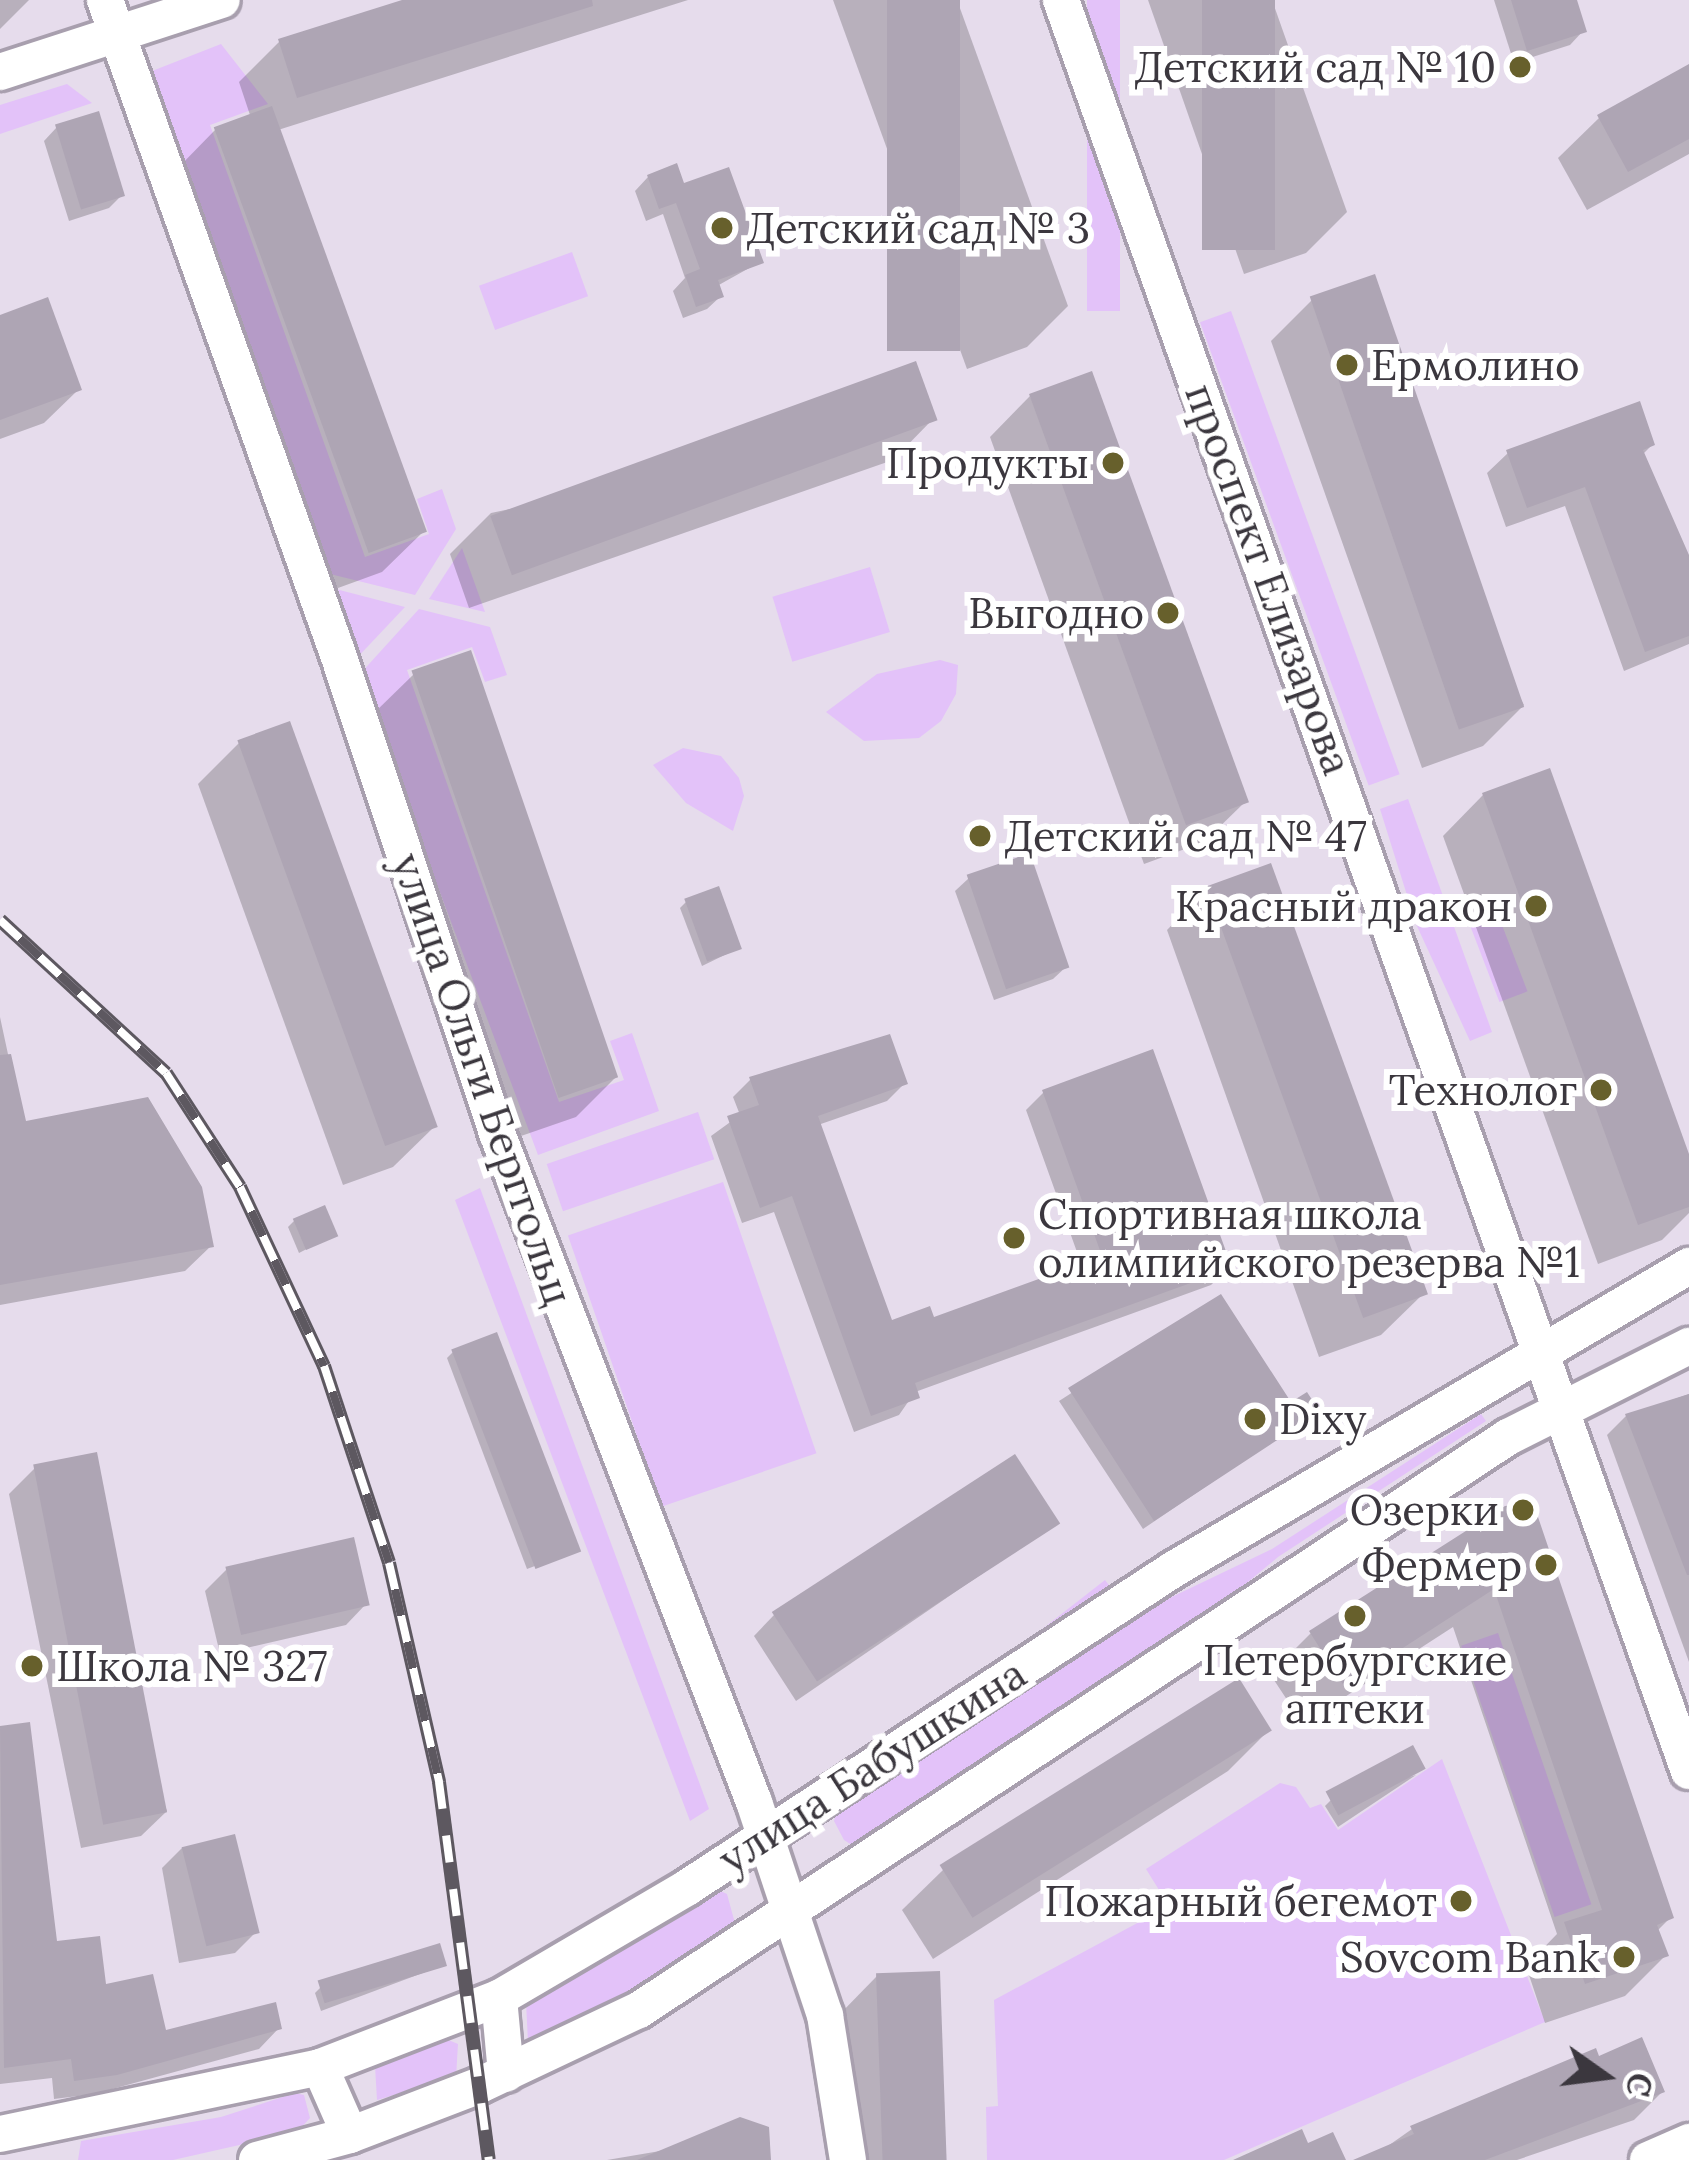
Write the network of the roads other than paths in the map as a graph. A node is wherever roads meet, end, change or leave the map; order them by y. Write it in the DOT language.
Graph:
graph roads {
  1 [pos="222,0"];
  2 [pos="1061,0"];
  3 [pos="110,16"];
  4 [pos="0,72"];
  5 [pos="1689,1266"];
  6 [pos="1689,1346"];
  7 [pos="1542,1347"];
  8 [pos="1563,1409"];
  9 [pos="1689,1771"];
  10 [pos="765,1837"];
  11 [pos="792,1914"];
  12 [pos="499,1998"];
  13 [pos="320,2067"];
  14 [pos="506,2074"];
  15 [pos="0,2134"];
  16 [pos="350,2135"];
  17 [pos="1689,2142"];
  18 [pos="256,2160"];
  19 [pos="848,2160"];
  20 [pos="1648,2160"];
  1 -- 3 [label="street"];
  2 -- 7 [label="street, проспект Елизарова"];
  3 -- 4 [label="street"];
  3 -- 10 [label="street, улица Ольги Берггольц"];
  5 -- 7 [label="street, улица Бабушкина"];
  6 -- 8 [label="street, улица Бабушкина"];
  7 -- 8 [label="street, проспект Елизарова"];
  7 -- 10 [label="street, улица Бабушкина"];
  8 -- 9 [label="street, проспект Елизарова"];
  8 -- 11 [label="street, улица Бабушкина"];
  10 -- 11 [label="street, улица Ольги Берггольц"];
  10 -- 12 [label="street, улица Бабушкина"];
  11 -- 14 [label="street, улица Бабушкина"];
  11 -- 19 [label="street, улица Ольги Берггольц"];
  12 -- 13 [label="street, улица Бабушкина"];
  12 -- 14 [label="street"];
  13 -- 15 [label="street, улица Бабушкина"];
  13 -- 16 [label="street"];
  14 -- 16 [label="street, улица Бабушкина"];
  16 -- 18 [label="street, улица Бабушкина"];
  17 -- 20 [label="street"];
}
